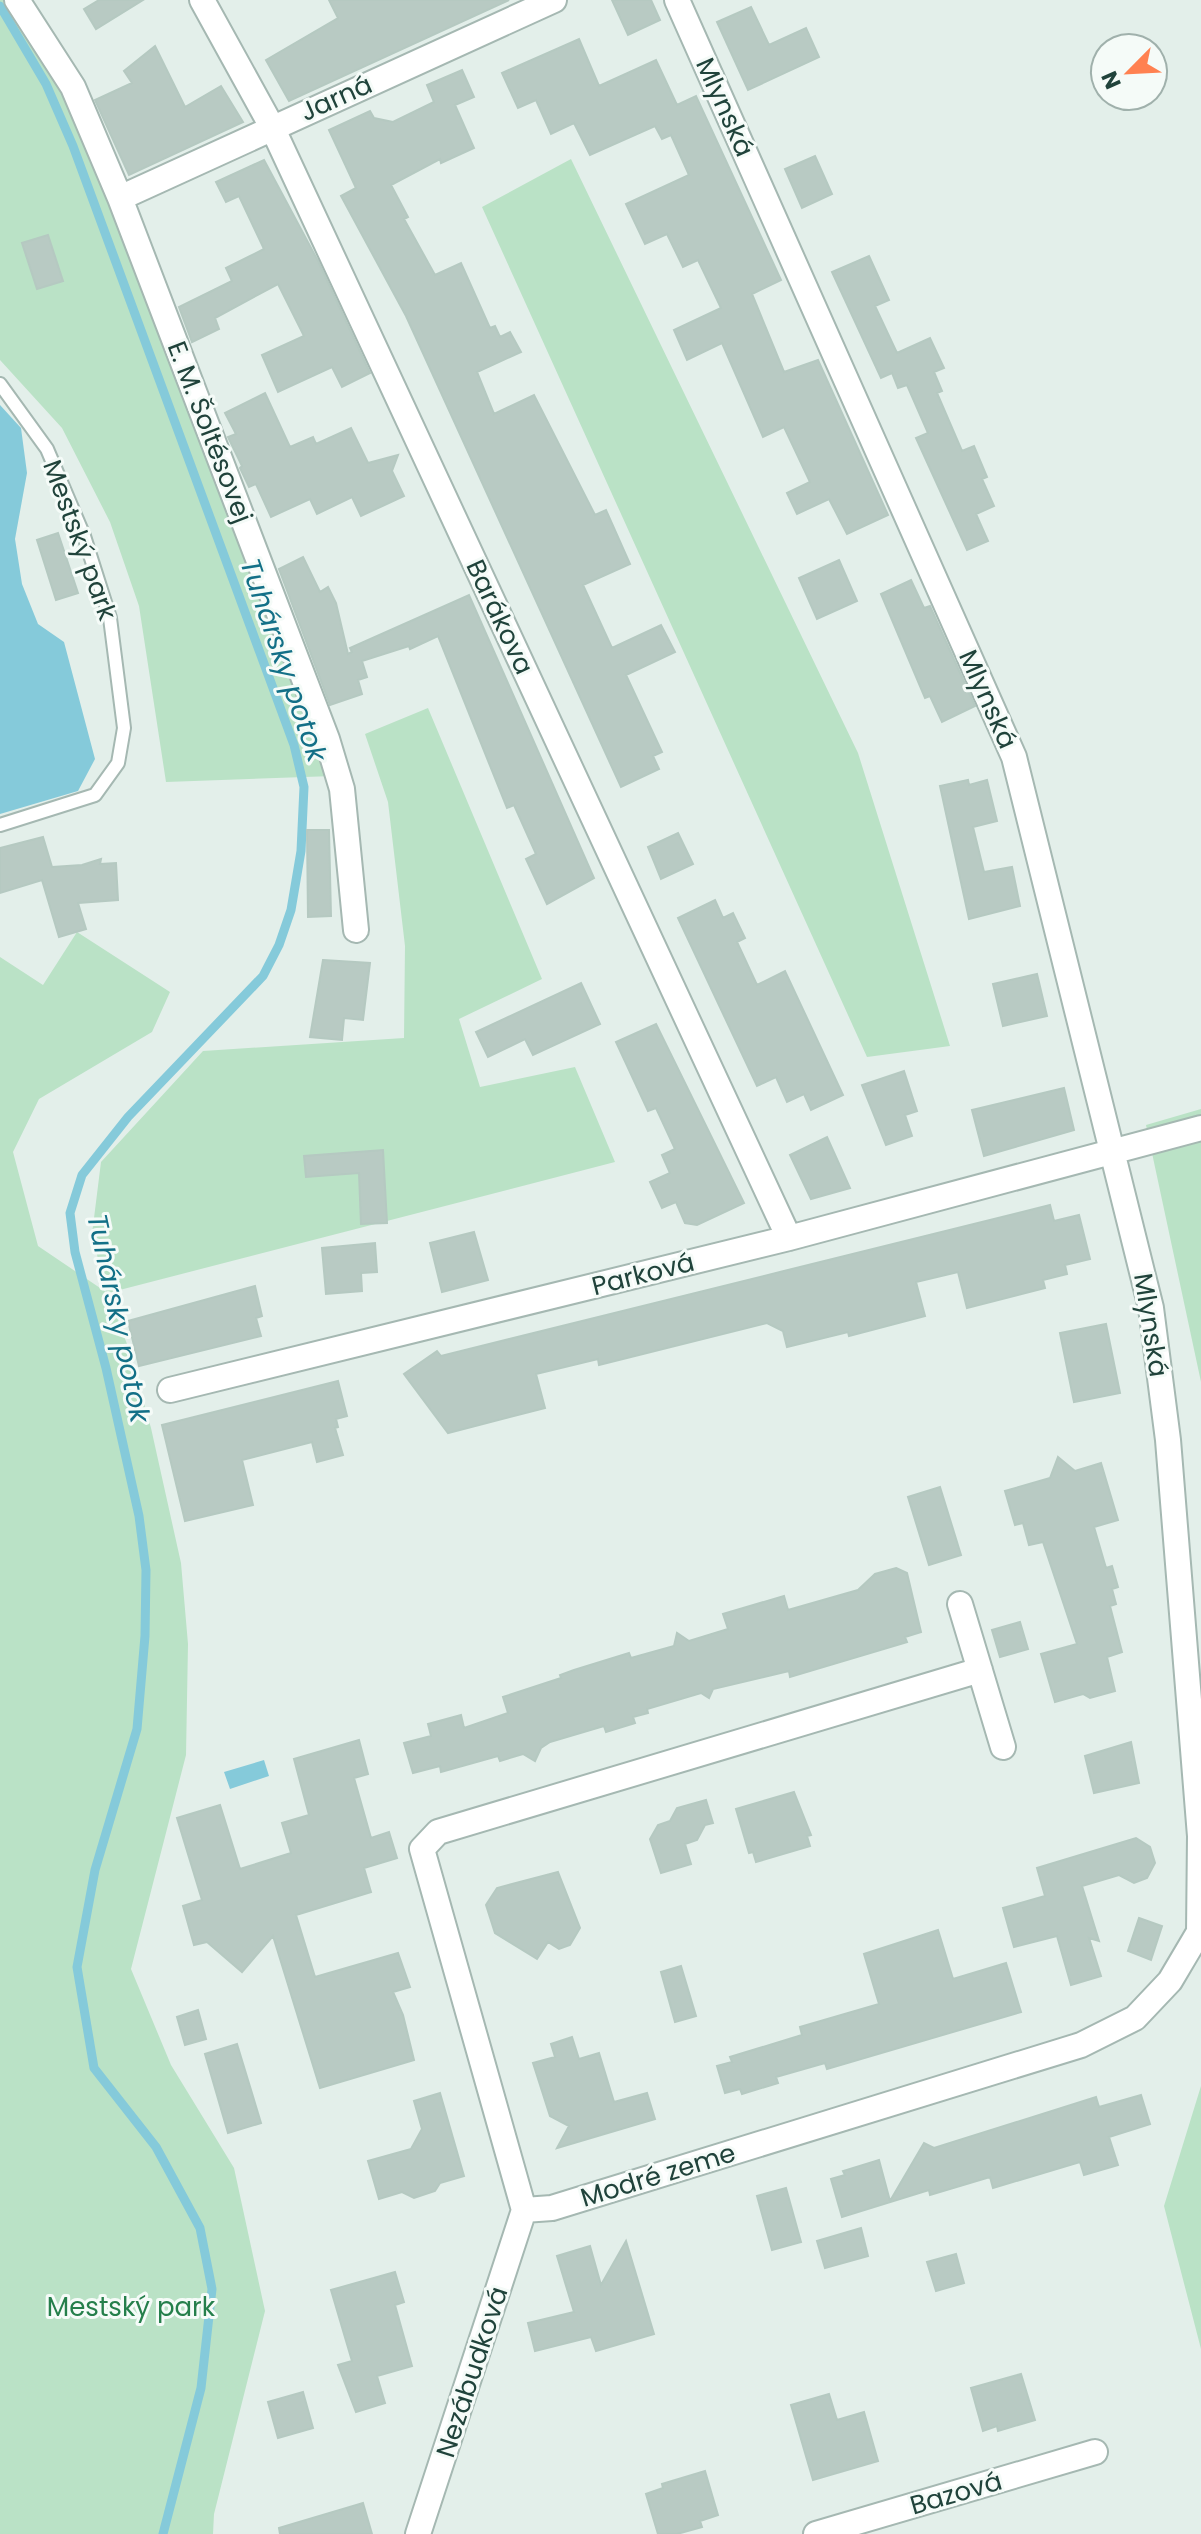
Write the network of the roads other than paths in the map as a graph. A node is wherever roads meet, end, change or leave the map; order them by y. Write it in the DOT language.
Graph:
graph roads {
  1 [pos="17,0"];
  2 [pos="202,0"];
  3 [pos="554,0"];
  4 [pos="677,0"];
  5 [pos="272,127"];
  6 [pos="120,198"];
  7 [pos="0,384"];
  8 [pos="0,825"];
  9 [pos="356,930"];
  10 [pos="1201,1128"];
  11 [pos="1114,1150"];
  12 [pos="789,1238"];
  13 [pos="170,1390"];
  14 [pos="1168,1440"];
  15 [pos="960,1604"];
  16 [pos="980,1670"];
  17 [pos="1003,1747"];
  18 [pos="524,2210"];
  19 [pos="1095,2452"];
  20 [pos="418,2534"];
  21 [pos="816,2534"];
  1 -- 6 [label="street, E. M. Šoltésovej"];
  2 -- 5 [label="street, Barákova"];
  3 -- 5 [label="street, Jarná"];
  4 -- 11 [label="street, Mlynská"];
  5 -- 6 [label="street, Jarná"];
  5 -- 12 [label="street, Barákova"];
  6 -- 9 [label="street, E. M. Šoltésovej"];
  7 -- 8 [label="lane, Mestský park"];
  10 -- 11 [label="street, Parková"];
  11 -- 12 [label="street, Parková"];
  11 -- 14 [label="street, Mlynská"];
  12 -- 13 [label="street, Parková"];
  14 -- 18 [label="street, Modré zeme"];
  15 -- 16 [label="street"];
  16 -- 17 [label="street"];
  16 -- 18 [label="street"];
  18 -- 20 [label="street, Nezábudková"];
  19 -- 21 [label="street, Bazová"];
}
